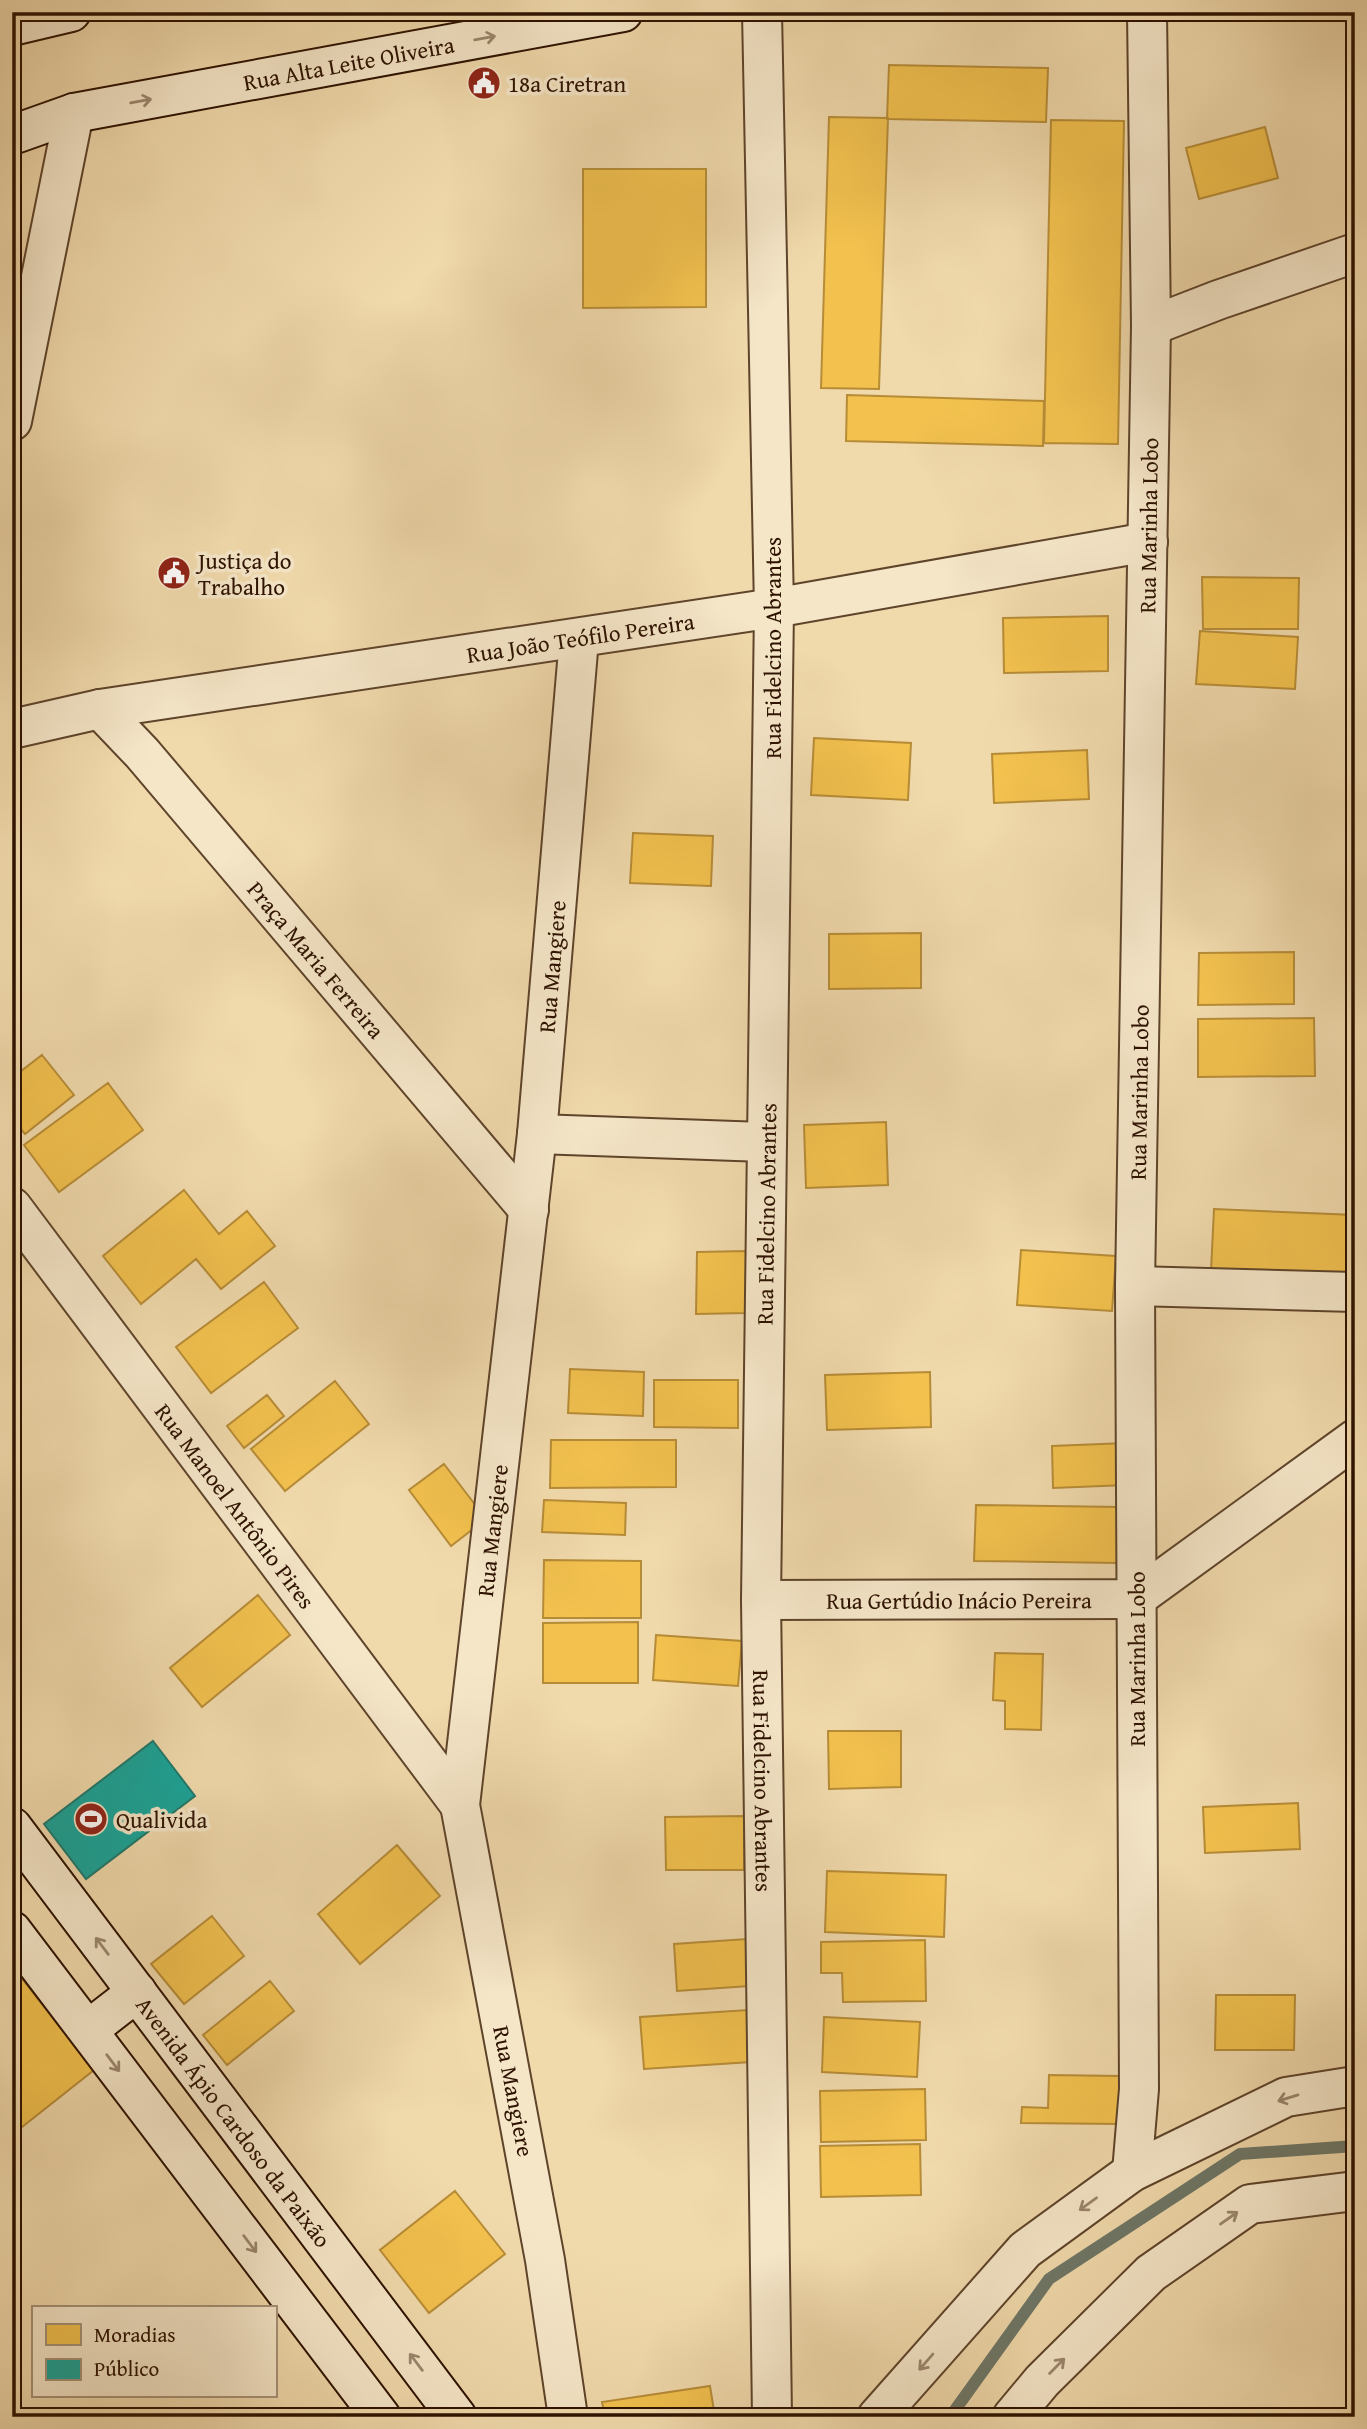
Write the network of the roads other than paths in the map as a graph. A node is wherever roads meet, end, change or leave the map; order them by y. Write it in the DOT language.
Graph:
graph roads {
  1 [pos="623,12"];
  2 [pos="762,12"];
  3 [pos="1147,12"];
  4 [pos="74,113"];
  5 [pos="12,135"];
  6 [pos="1355,253"];
  7 [pos="1151,326"];
  8 [pos="12,421"];
  9 [pos="1148,542"];
  10 [pos="775,608"];
  11 [pos="579,639"];
  12 [pos="100,709"];
  13 [pos="12,729"];
  14 [pos="537,1134"];
  15 [pos="767,1142"];
  16 [pos="12,1207"];
  17 [pos="529,1210"];
  18 [pos="1135,1286"];
  19 [pos="1355,1292"];
  20 [pos="1355,1439"];
  21 [pos="1135,1599"];
  22 [pos="761,1600"];
  23 [pos="460,1805"];
  24 [pos="12,1827"];
  25 [pos="12,1931"];
  26 [pos="137,1992"];
  27 [pos="88,2030"];
  28 [pos="1355,2086"];
  29 [pos="1132,2172"];
  30 [pos="1355,2191"];
  31 [pos="381,2417"];
  32 [pos="457,2417"];
  33 [pos="568,2417"];
  34 [pos="772,2417"];
  35 [pos="877,2417"];
  36 [pos="1012,2417"];
  4 -- 1 [label="street, Rua Alta Leite Oliveira, one-way"];
  2 -- 10 [label="street, Rua Fidelcino Abrantes"];
  3 -- 7 [label="street, Rua Marinha Lobo"];
  4 -- 5 [label="street, Rua Alta Leite Oliveira"];
  4 -- 8 [label="street"];
  6 -- 7 [label="street"];
  7 -- 9 [label="street, Rua Marinha Lobo"];
  9 -- 10 [label="street, Rua João Teófilo Pereira"];
  9 -- 18 [label="street, Rua Marinha Lobo"];
  10 -- 11 [label="street, Rua João Teófilo Pereira"];
  10 -- 15 [label="street, Rua Fidelcino Abrantes"];
  11 -- 12 [label="street, Rua João Teófilo Pereira"];
  11 -- 14 [label="street, Rua Mangiere"];
  12 -- 13 [label="street, Rua João Teófilo Pereira"];
  12 -- 17 [label="street, Praça Maria Ferreira"];
  14 -- 15 [label="street"];
  14 -- 17 [label="street, Rua Mangiere"];
  15 -- 22 [label="street, Rua Fidelcino Abrantes"];
  16 -- 23 [label="street, Rua Manoel Antônio Pires"];
  17 -- 23 [label="street, Rua Mangiere"];
  18 -- 19 [label="street"];
  18 -- 21 [label="street, Rua Marinha Lobo"];
  20 -- 21 [label="street"];
  21 -- 22 [label="street, Rua Gertúdio Inácio Pereira"];
  21 -- 29 [label="street, Rua Marinha Lobo"];
  22 -- 34 [label="street, Rua Fidelcino Abrantes"];
  23 -- 33 [label="street, Rua Mangiere"];
  26 -- 24 [label="street, Avenida Ápio Cardoso da Paixão, one-way"];
  25 -- 27 [label="street"];
  26 -- 27 [label="street"];
  32 -- 26 [label="street, Avenida Ápio Cardoso da Paixão, one-way"];
  27 -- 31 [label="street, one-way"];
  28 -- 29 [label="street, one-way"];
  29 -- 35 [label="street, one-way"];
  36 -- 30 [label="street, one-way"];
}
